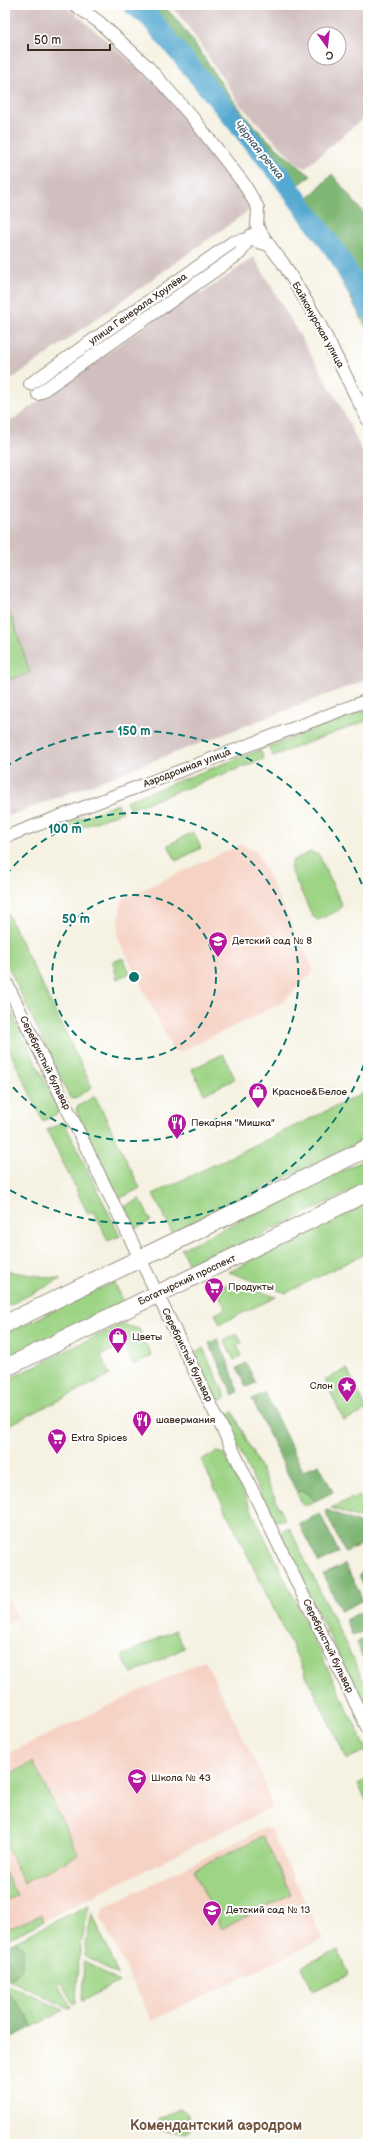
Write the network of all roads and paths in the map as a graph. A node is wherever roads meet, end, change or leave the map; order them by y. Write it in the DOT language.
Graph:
graph roads {
  1 [pos="76,5"];
  2 [pos="257,226"];
  3 [pos="252,240"];
  4 [pos="269,245"];
  5 [pos="30,384"];
  6 [pos="38,394"];
  7 [pos="368,420"];
  8 [pos="368,700"];
  9 [pos="5,837"];
  10 [pos="5,980"];
  11 [pos="368,1148"];
  12 [pos="368,1192"];
  13 [pos="140,1258"];
  14 [pos="158,1294"];
  15 [pos="5,1324"];
  16 [pos="5,1368"];
  17 [pos="368,1729"];
  1 -- 2 [label="street"];
  2 -- 3 [label="street"];
  2 -- 4 [label="street, Байконурская улица"];
  3 -- 4 [label="street"];
  3 -- 5 [label="street, улица Генерала Хрулёва"];
  3 -- 6 [label="street, улица Генерала Хрулёва"];
  4 -- 7 [label="street, Байконурская улица"];
  8 -- 9 [label="street, Аэродромная улица"];
  10 -- 13 [label="street, Серебристый бульвар"];
  11 -- 13 [label="main road"];
  12 -- 14 [label="main road, Богатырский проспект"];
  13 -- 14 [label="street, Серебристый бульвар"];
  13 -- 15 [label="main road"];
  14 -- 16 [label="main road, Богатырский проспект"];
  14 -- 17 [label="street, Серебристый бульвар"];
}
